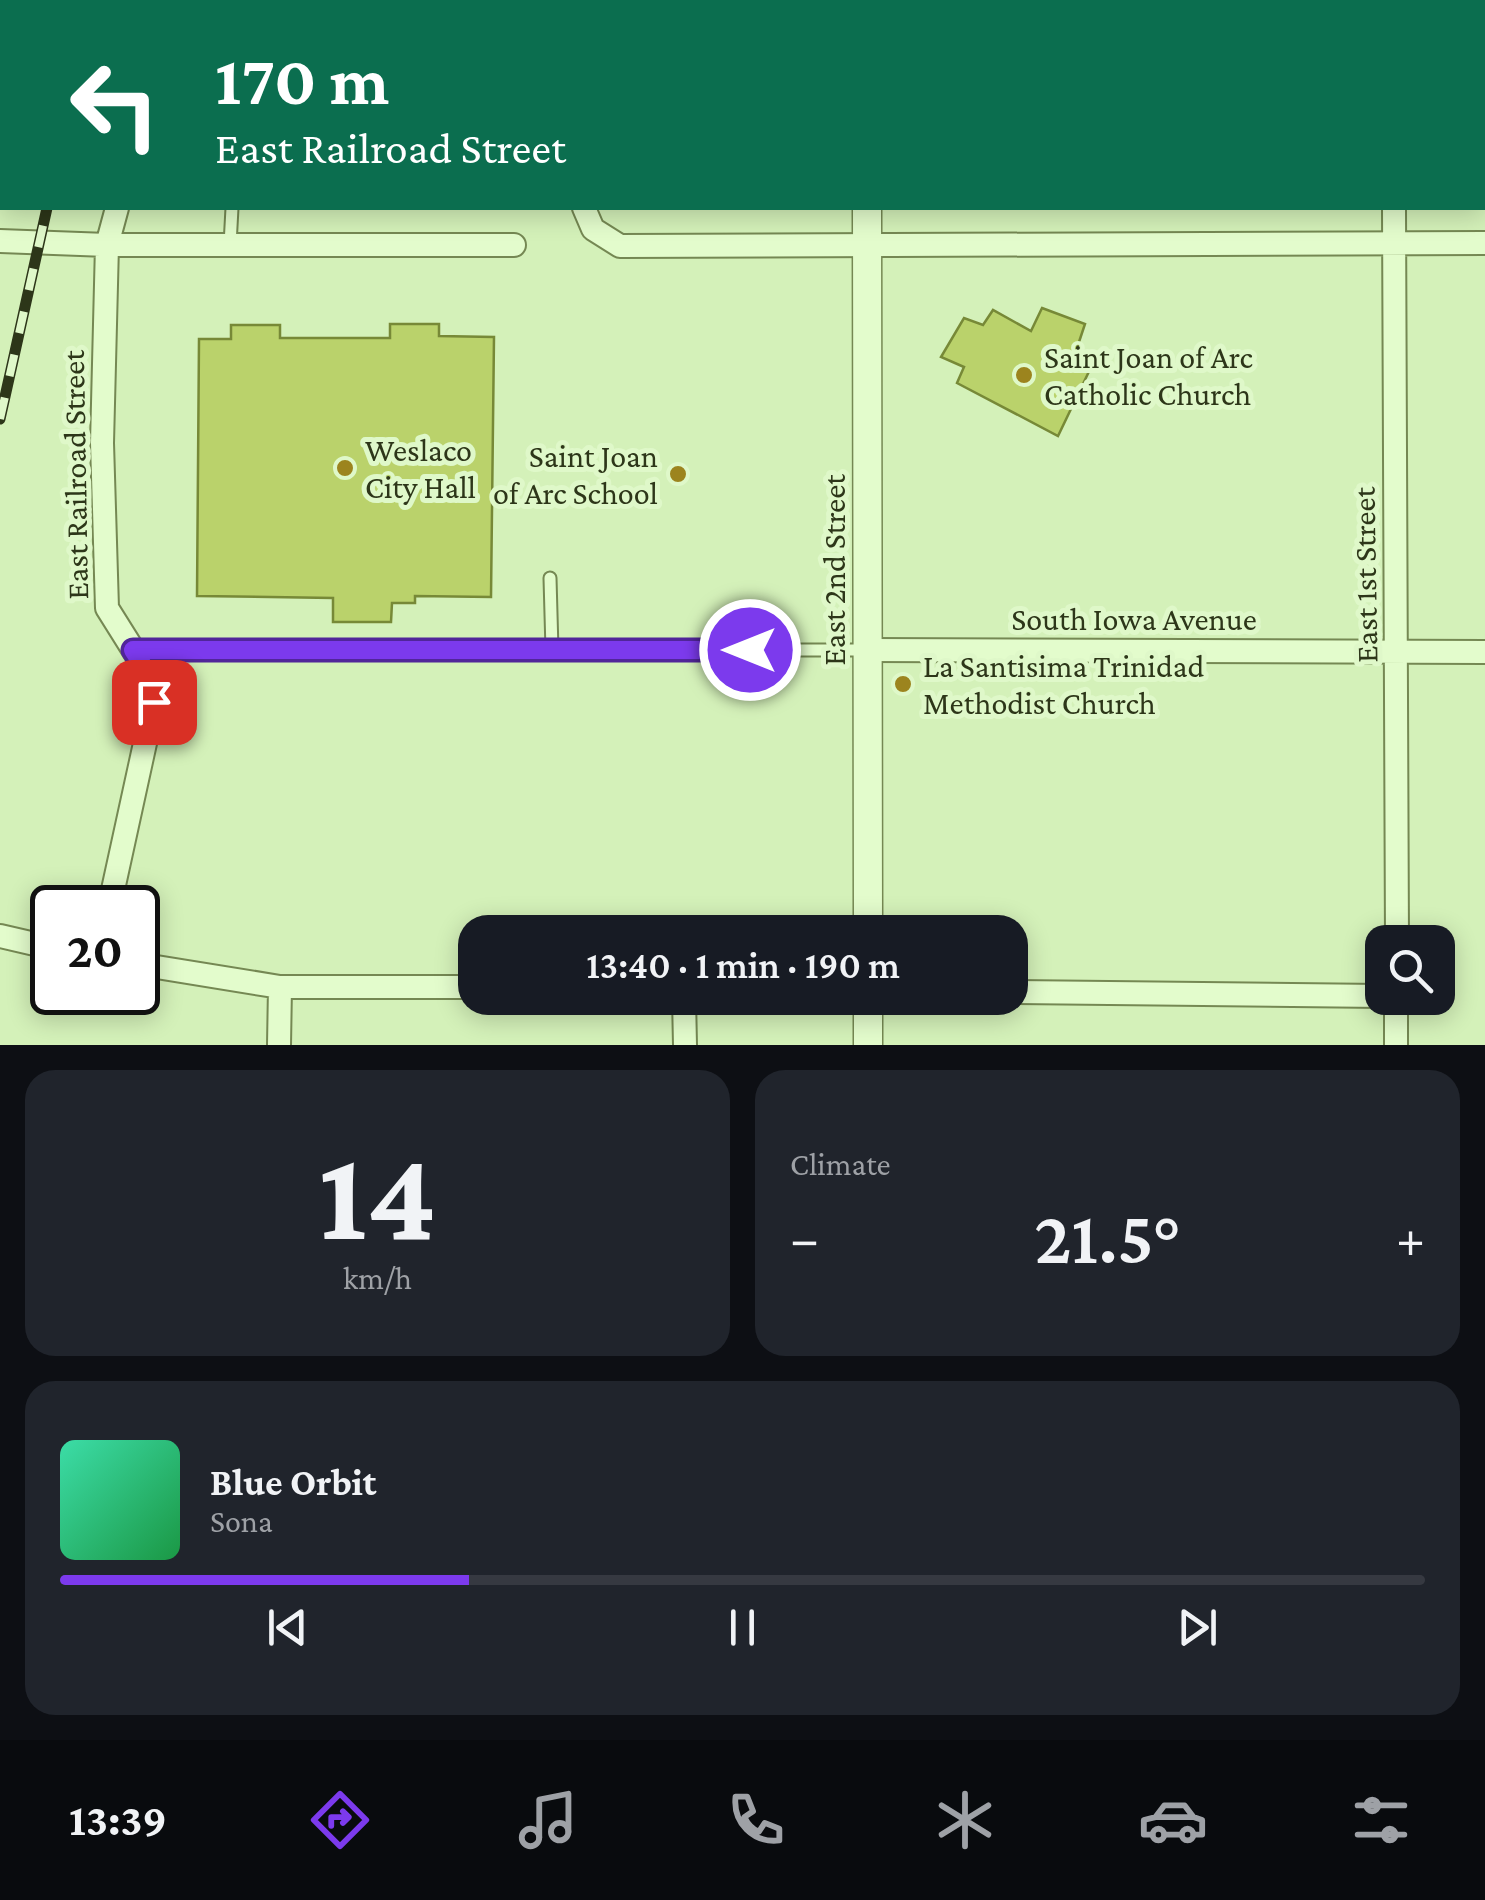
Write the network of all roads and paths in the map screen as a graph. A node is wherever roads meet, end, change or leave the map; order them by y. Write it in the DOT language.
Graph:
graph roads {
  1 [pos="116,210"];
  2 [pos="232,210"];
  3 [pos="585,210"];
  4 [pos="867,210"];
  5 [pos="1394,210"];
  6 [pos="0,241"];
  7 [pos="1394,243"];
  8 [pos="1485,244"];
  9 [pos="107,245"];
  10 [pos="230,245"];
  11 [pos="514,245"];
  12 [pos="867,247"];
  13 [pos="550,578"];
  14 [pos="133,650"];
  15 [pos="552,650"];
  16 [pos="869,650"];
  17 [pos="1399,652"];
  18 [pos="1485,652"];
  19 [pos="114,885"];
  20 [pos="868,915"];
  21 [pos="1397,925"];
  22 [pos="0,936"];
  23 [pos="30,943"];
  24 [pos="160,968"];
  25 [pos="280,987"];
  26 [pos="458,987"];
  27 [pos="1028,992"];
  28 [pos="1365,996"];
  29 [pos="684,1015"];
  30 [pos="868,1015"];
  31 [pos="1396,1015"];
  32 [pos="280,1045"];
  33 [pos="685,1045"];
  34 [pos="868,1045"];
  35 [pos="1396,1045"];
  1 -- 9 [label="street, East Railroad Street"];
  2 -- 10 [label="lane"];
  3 -- 12 [label="street"];
  4 -- 12 [label="street, East 2nd Street"];
  5 -- 7 [label="street, East 1st Street"];
  6 -- 9 [label="street"];
  7 -- 8 [label="street"];
  7 -- 12 [label="street"];
  7 -- 17 [label="street, East 1st Street"];
  9 -- 10 [label="street"];
  9 -- 14 [label="street, East Railroad Street"];
  10 -- 11 [label="street"];
  12 -- 16 [label="street, East 2nd Street"];
  13 -- 15 [label="lane"];
  14 -- 15 [label="lane"];
  14 -- 19 [label="street, East Railroad Street"];
  15 -- 16 [label="lane"];
  16 -- 17 [label="street, South Iowa Avenue"];
  16 -- 20 [label="street, East 2nd Street"];
  17 -- 18 [label="street, South Iowa Avenue"];
  17 -- 21 [label="street, East 1st Street"];
  22 -- 23 [label="street"];
  24 -- 25 [label="street"];
  25 -- 26 [label="street"];
  25 -- 32 [label="street"];
  27 -- 28 [label="street"];
  29 -- 33 [label="street"];
  30 -- 34 [label="street"];
  31 -- 35 [label="street"];
}
